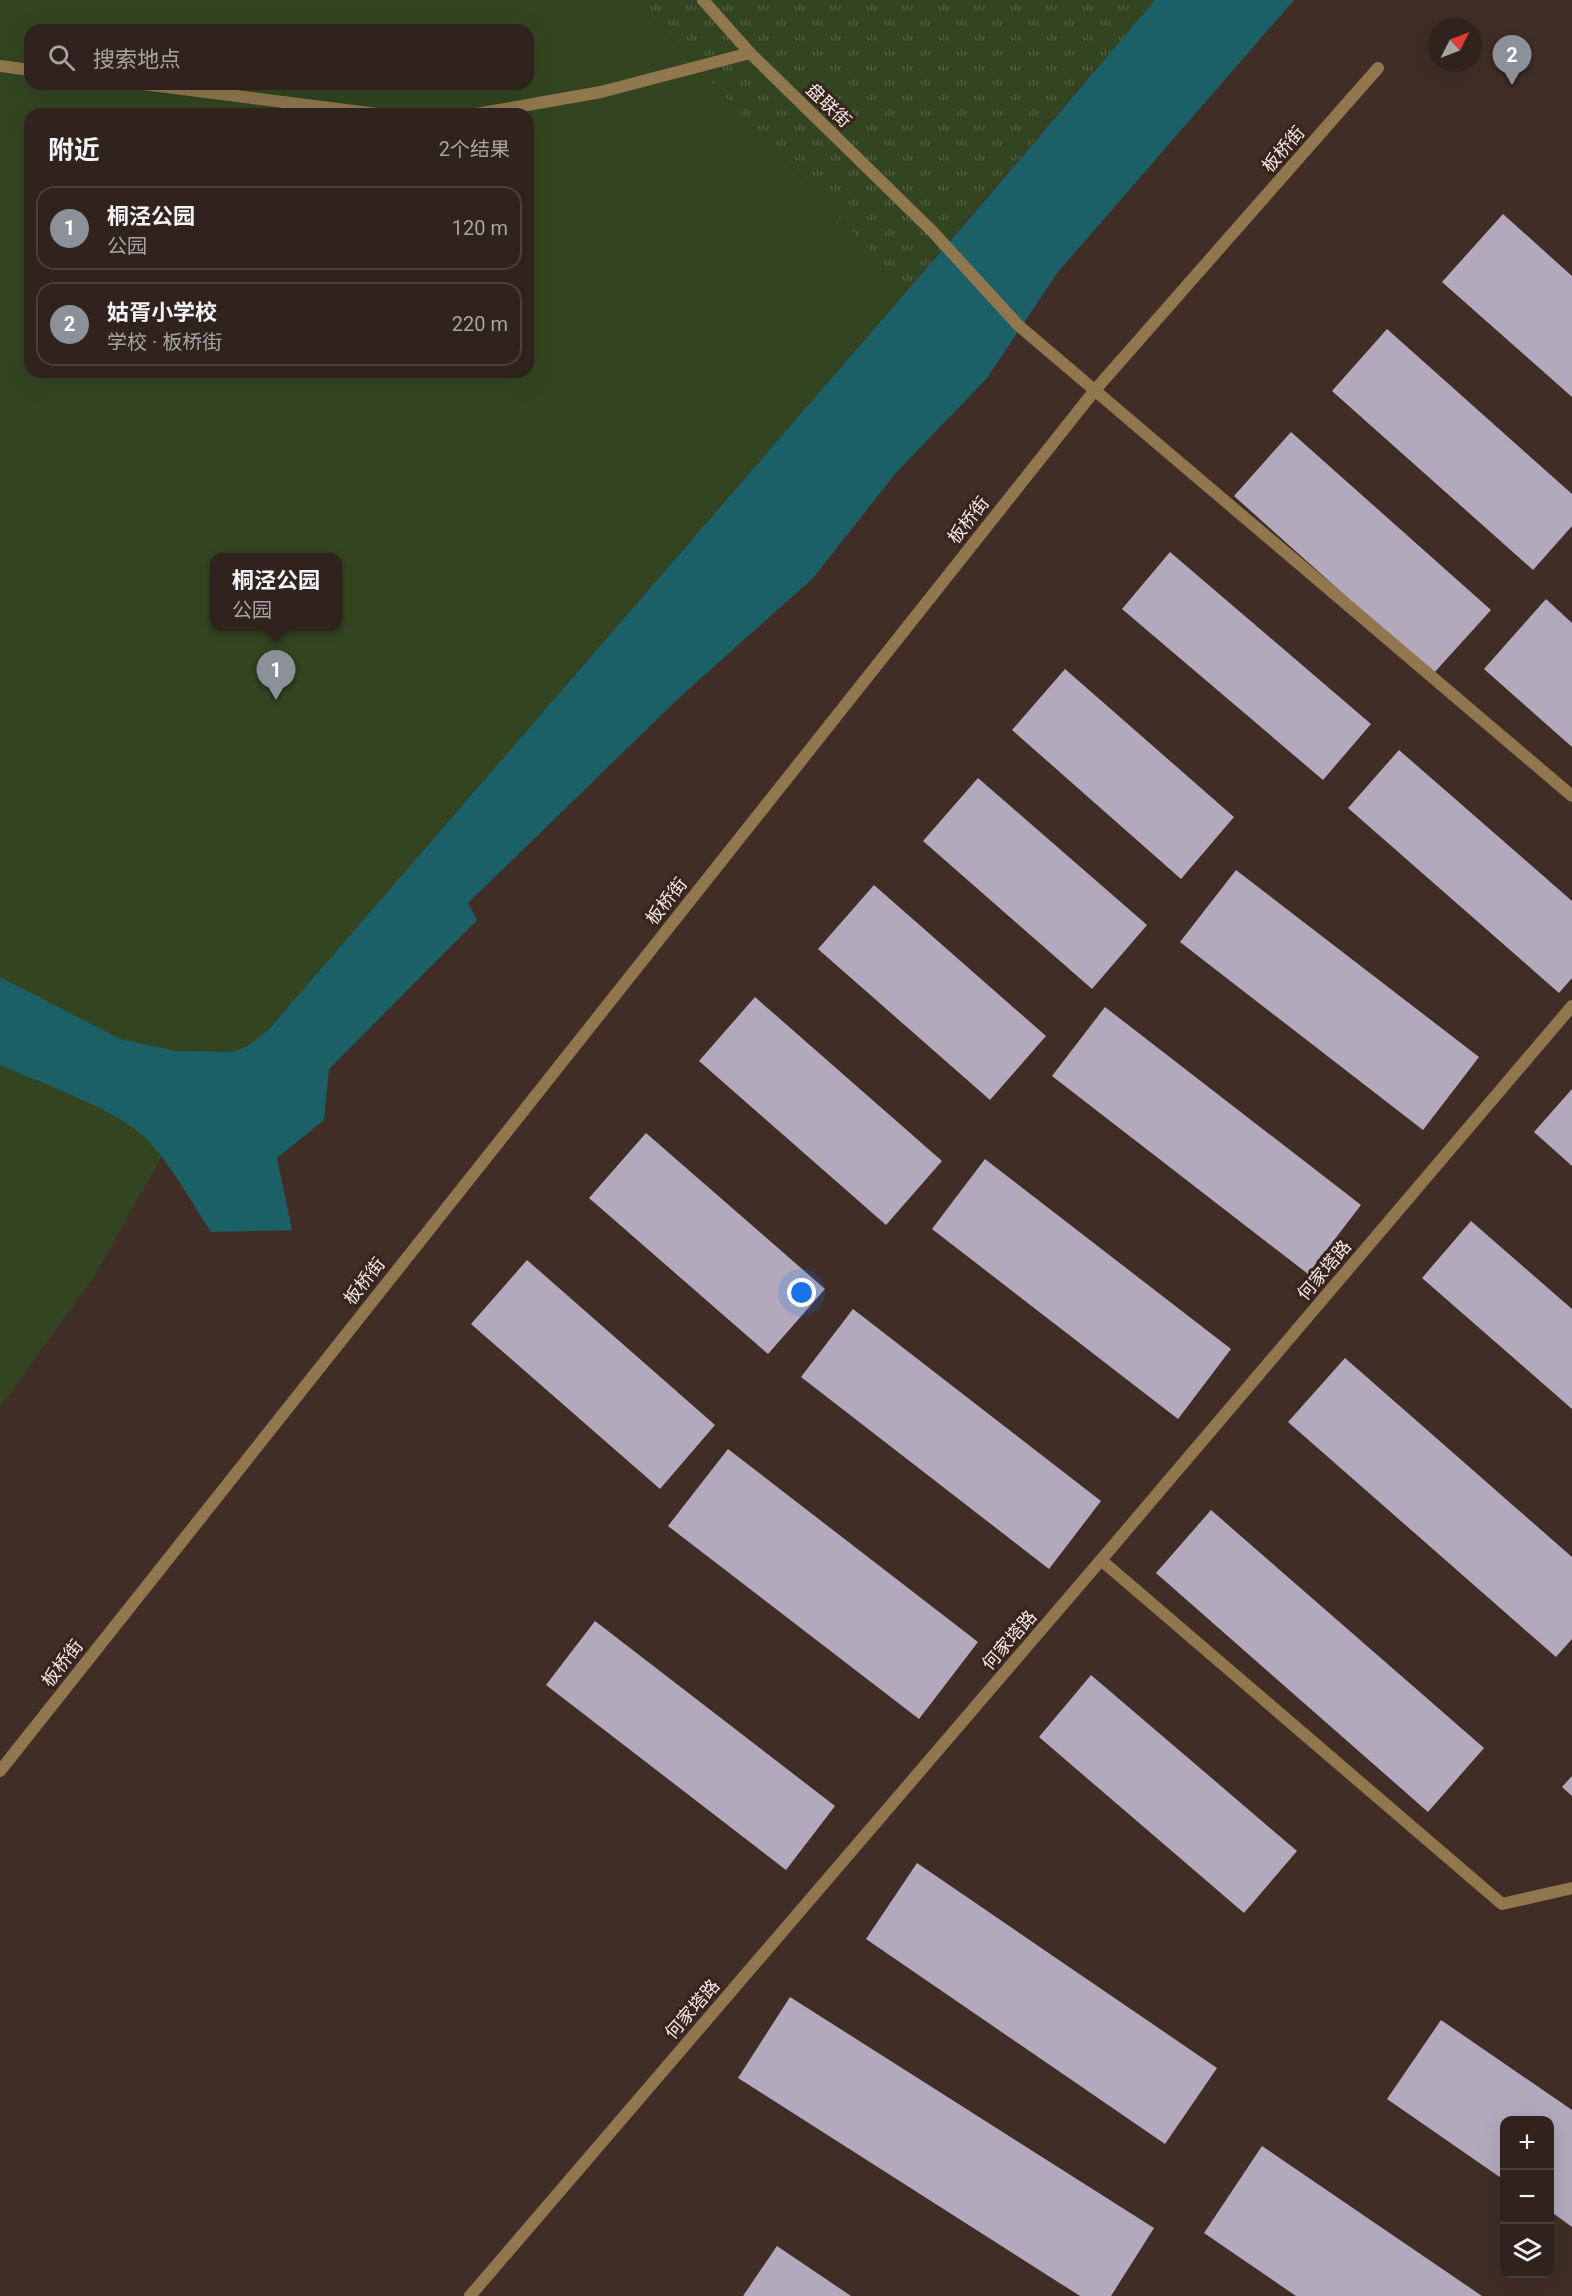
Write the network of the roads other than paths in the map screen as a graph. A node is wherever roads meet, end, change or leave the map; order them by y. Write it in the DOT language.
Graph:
graph roads {
  1 [pos="703,0"];
  2 [pos="750,53"];
  3 [pos="0,66"];
  4 [pos="1378,68"];
  5 [pos="24,69"];
  6 [pos="189,90"];
  7 [pos="330,108"];
  8 [pos="510,108"];
  9 [pos="1095,390"];
  10 [pos="1572,796"];
  11 [pos="1572,1006"];
  12 [pos="1101,1560"];
  13 [pos="0,1771"];
  14 [pos="1572,1888"];
  15 [pos="470,2296"];
  1 -- 2 [label="street, 盘联街"];
  2 -- 8 [label="street"];
  2 -- 9 [label="street, 盘联街"];
  3 -- 5 [label="street"];
  4 -- 9 [label="street, 板桥街"];
  6 -- 7 [label="street"];
  9 -- 10 [label="street, 盘联街"];
  9 -- 13 [label="street, 板桥街"];
  11 -- 12 [label="street, 何家塔路"];
  12 -- 14 [label="street"];
  12 -- 15 [label="street, 何家塔路"];
}
